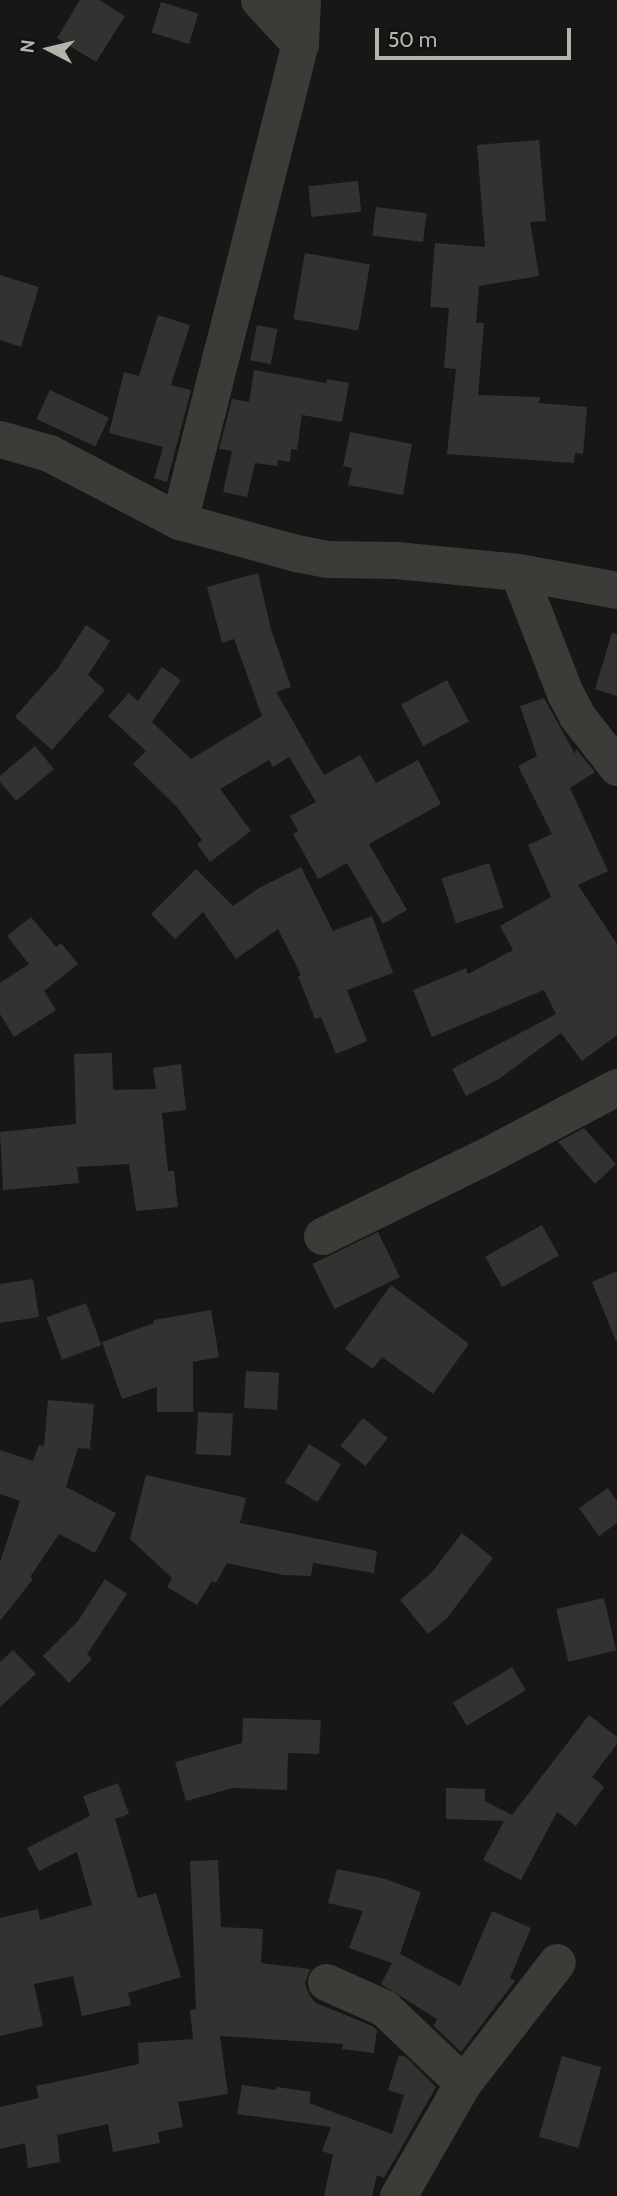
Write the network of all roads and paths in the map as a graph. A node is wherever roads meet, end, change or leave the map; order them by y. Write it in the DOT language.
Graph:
graph roads {
  1 [pos="259,0"];
  2 [pos="302,0"];
  3 [pos="300,44"];
  4 [pos="0,439"];
  5 [pos="179,521"];
  6 [pos="518,572"];
  7 [pos="617,590"];
  8 [pos="617,767"];
  9 [pos="617,1087"];
  10 [pos="322,1236"];
  11 [pos="557,1962"];
  12 [pos="326,1982"];
  13 [pos="463,2083"];
  14 [pos="398,2196"];
  1 -- 3 [label="street"];
  2 -- 3 [label="street"];
  3 -- 5 [label="street"];
  4 -- 5 [label="street"];
  5 -- 6 [label="street"];
  6 -- 7 [label="street"];
  6 -- 8 [label="street"];
  9 -- 10 [label="street"];
  11 -- 13 [label="street"];
  12 -- 13 [label="street"];
  13 -- 14 [label="street"];
}
